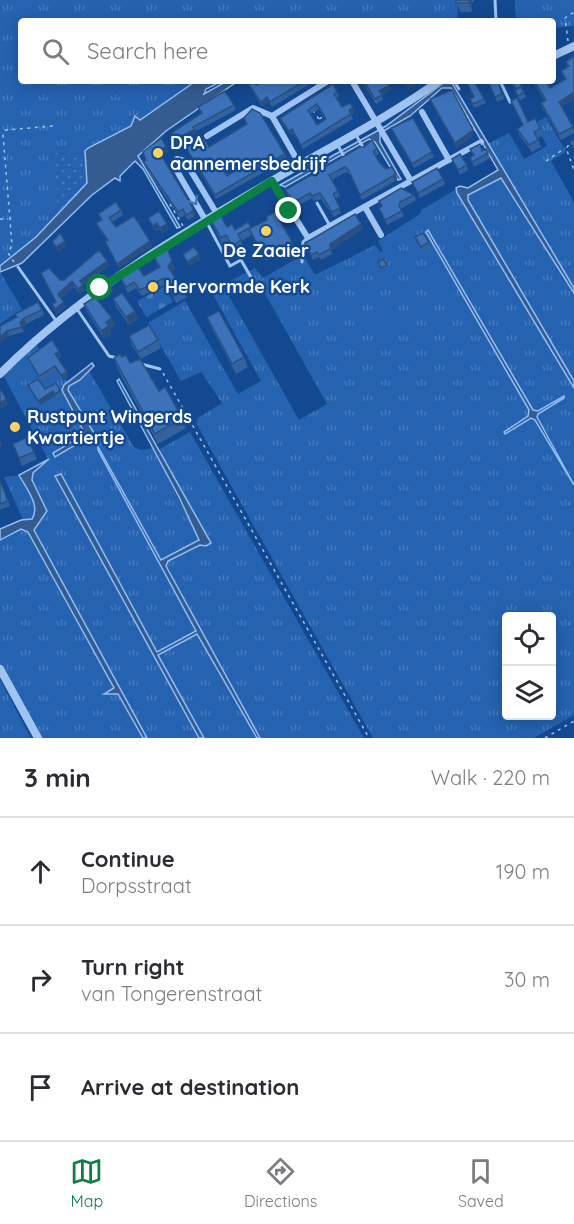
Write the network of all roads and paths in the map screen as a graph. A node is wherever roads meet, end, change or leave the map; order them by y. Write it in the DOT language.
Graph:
graph roads {
  1 [pos="495,0"];
  2 [pos="574,12"];
  3 [pos="496,18"];
  4 [pos="567,38"];
  5 [pos="574,46"];
  6 [pos="556,55"];
  7 [pos="323,84"];
  8 [pos="354,84"];
  9 [pos="434,84"];
  10 [pos="456,84"];
  11 [pos="501,84"];
  12 [pos="459,90"];
  13 [pos="304,96"];
  14 [pos="459,102"];
  15 [pos="510,102"];
  16 [pos="422,112"];
  17 [pos="326,115"];
  18 [pos="272,116"];
  19 [pos="319,119"];
  20 [pos="310,124"];
  21 [pos="54,126"];
  22 [pos="324,128"];
  23 [pos="380,128"];
  24 [pos="207,136"];
  25 [pos="357,137"];
  26 [pos="574,140"];
  27 [pos="481,142"];
  28 [pos="189,146"];
  29 [pos="339,147"];
  30 [pos="566,148"];
  31 [pos="364,149"];
  32 [pos="345,157"];
  33 [pos="449,160"];
  34 [pos="546,161"];
  35 [pos="221,164"];
  36 [pos="233,164"];
  37 [pos="300,165"];
  38 [pos="224,170"];
  39 [pos="574,170"];
  40 [pos="230,179"];
  41 [pos="272,181"];
  42 [pos="411,181"];
  43 [pos="165,196"];
  44 [pos="317,203"];
  45 [pos="365,207"];
  46 [pos="217,214"];
  47 [pos="0,219"];
  48 [pos="8,219"];
  49 [pos="206,221"];
  50 [pos="330,226"];
  51 [pos="187,233"];
  52 [pos="381,235"];
  53 [pos="308,238"];
  54 [pos="10,258"];
  55 [pos="302,262"];
  56 [pos="18,267"];
  57 [pos="252,279"];
  58 [pos="77,308"];
  59 [pos="58,324"];
  60 [pos="119,358"];
  61 [pos="140,363"];
  62 [pos="160,369"];
  63 [pos="0,374"];
  64 [pos="0,669"];
  65 [pos="574,721"];
  66 [pos="38,738"];
  67 [pos="369,738"];
  68 [pos="545,738"];
  1 -- 3 [label="lane"];
  2 -- 4 [label="path"];
  5 -- 6 [label="street"];
  7 -- 13 [label="street"];
  8 -- 23 [label="street"];
  9 -- 23 [label="street"];
  10 -- 12 [label="lane"];
  11 -- 15 [label="lane"];
  13 -- 18 [label="street"];
  13 -- 19 [label="path"];
  14 -- 27 [label="path"];
  16 -- 33 [label="street"];
  17 -- 19 [label="path"];
  18 -- 24 [label="street"];
  18 -- 37 [label="street"];
  19 -- 20 [label="path"];
  19 -- 22 [label="path"];
  21 -- 48 [label="path"];
  23 -- 25 [label="street"];
  23 -- 42 [label="street"];
  24 -- 28 [label="path"];
  25 -- 29 [label="street"];
  25 -- 31 [label="lane"];
  26 -- 30 [label="path"];
  27 -- 33 [label="street"];
  29 -- 32 [label="lane"];
  29 -- 37 [label="street"];
  30 -- 34 [label="path"];
  30 -- 39 [label="path"];
  33 -- 42 [label="street"];
  35 -- 38 [label="path"];
  36 -- 38 [label="path"];
  37 -- 41 [label="street"];
  38 -- 40 [label="path"];
  41 -- 46 [label="street"];
  41 -- 53 [label="street"];
  42 -- 45 [label="street"];
  43 -- 51 [label="path"];
  44 -- 50 [label="lane"];
  45 -- 50 [label="street"];
  45 -- 52 [label="street"];
  46 -- 49 [label="street"];
  46 -- 49 [label="street, one-way"];
  47 -- 48 [label="path"];
  48 -- 54 [label="path"];
  49 -- 51 [label="street"];
  49 -- 57 [label="lane"];
  50 -- 53 [label="street"];
  51 -- 58 [label="street"];
  53 -- 55 [label="lane"];
  56 -- 59 [label="lane"];
  58 -- 59 [label="street"];
  58 -- 60 [label="lane"];
  59 -- 63 [label="street"];
  61 -- 62 [label="lane"];
  62 -- 67 [label="path"];
  64 -- 66 [label="street"];
  65 -- 68 [label="path"];
}
